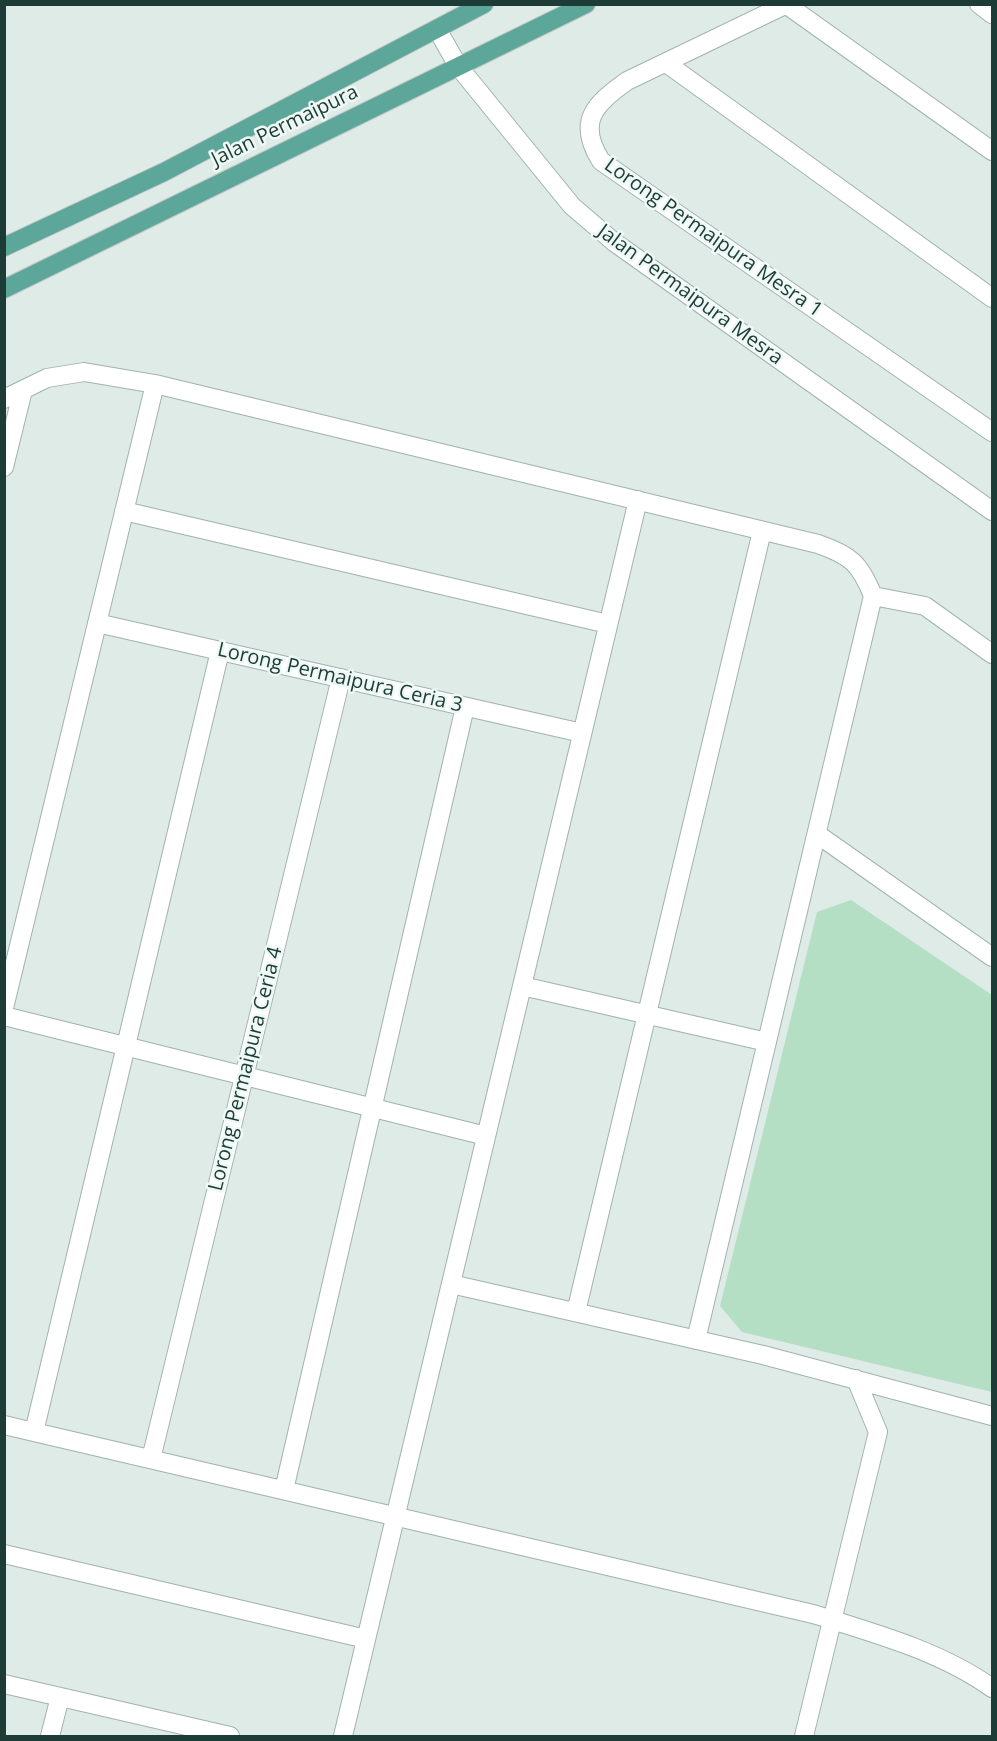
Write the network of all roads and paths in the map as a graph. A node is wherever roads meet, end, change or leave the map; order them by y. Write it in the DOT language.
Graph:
graph roads {
  1 [pos="484,4"];
  2 [pos="586,4"];
  3 [pos="979,4"];
  4 [pos="787,5"];
  5 [pos="993,14"];
  6 [pos="437,29"];
  7 [pos="666,63"];
  8 [pos="458,66"];
  9 [pos="993,151"];
  10 [pos="4,247"];
  11 [pos="4,289"];
  12 [pos="993,298"];
  13 [pos="155,384"];
  14 [pos="23,390"];
  15 [pos="4,399"];
  16 [pos="990,425"];
  17 [pos="4,467"];
  18 [pos="638,500"];
  19 [pos="124,511"];
  20 [pos="993,511"];
  21 [pos="762,531"];
  22 [pos="873,596"];
  23 [pos="97,623"];
  24 [pos="608,624"];
  25 [pos="220,651"];
  26 [pos="993,654"];
  27 [pos="341,678"];
  28 [pos="465,707"];
  29 [pos="582,733"];
  30 [pos="817,834"];
  31 [pos="993,957"];
  32 [pos="522,986"];
  33 [pos="5,1007"];
  34 [pos="647,1015"];
  35 [pos="4,1016"];
  36 [pos="767,1042"];
  37 [pos="126,1046"];
  38 [pos="244,1075"];
  39 [pos="372,1107"];
  40 [pos="486,1136"];
  41 [pos="451,1284"];
  42 [pos="576,1312"];
  43 [pos="696,1340"];
  44 [pos="856,1379"];
  45 [pos="993,1416"];
  46 [pos="4,1425"];
  47 [pos="34,1432"];
  48 [pos="151,1459"];
  49 [pos="284,1490"];
  50 [pos="396,1516"];
  51 [pos="4,1554"];
  52 [pos="832,1620"];
  53 [pos="366,1640"];
  54 [pos="4,1684"];
  55 [pos="993,1688"];
  56 [pos="60,1697"];
  57 [pos="50,1737"];
  58 [pos="230,1737"];
  59 [pos="343,1737"];
  60 [pos="804,1737"];
  1 -- 6 [label="main road, Jalan Permaipura"];
  2 -- 8 [label="main road, Jalan Permaipura"];
  3 -- 5 [label="street"];
  4 -- 7 [label="street, Lorong Permaipura Mesra 1"];
  4 -- 9 [label="street"];
  6 -- 8 [label="street, Jalan Permaipura Mesra"];
  6 -- 10 [label="main road, Jalan Permaipura"];
  7 -- 12 [label="street"];
  7 -- 16 [label="street, Lorong Permaipura Mesra 1"];
  8 -- 11 [label="main road, Jalan Permaipura"];
  8 -- 20 [label="street, Jalan Permaipura Mesra"];
  13 -- 14 [label="street"];
  13 -- 18 [label="street"];
  13 -- 19 [label="street"];
  14 -- 15 [label="street"];
  14 -- 17 [label="street"];
  18 -- 21 [label="street"];
  18 -- 24 [label="street"];
  19 -- 23 [label="street"];
  19 -- 24 [label="street"];
  21 -- 22 [label="street"];
  21 -- 34 [label="street"];
  22 -- 26 [label="street"];
  22 -- 30 [label="street"];
  23 -- 25 [label="street, Lorong Permaipura Ceria 3"];
  23 -- 33 [label="street"];
  24 -- 29 [label="street"];
  25 -- 27 [label="street, Lorong Permaipura Ceria 3"];
  25 -- 37 [label="street"];
  27 -- 28 [label="street, Lorong Permaipura Ceria 3"];
  27 -- 38 [label="street, Lorong Permaipura Ceria 4"];
  28 -- 29 [label="street, Lorong Permaipura Ceria 3"];
  28 -- 39 [label="street"];
  29 -- 32 [label="street"];
  30 -- 31 [label="street"];
  30 -- 36 [label="street"];
  32 -- 34 [label="street"];
  32 -- 40 [label="street"];
  34 -- 36 [label="street"];
  34 -- 42 [label="street"];
  35 -- 37 [label="street"];
  36 -- 43 [label="street"];
  37 -- 38 [label="street"];
  37 -- 47 [label="street"];
  38 -- 39 [label="street"];
  38 -- 48 [label="street, Lorong Permaipura Ceria 4"];
  39 -- 40 [label="street"];
  39 -- 49 [label="street"];
  40 -- 41 [label="street"];
  41 -- 42 [label="street"];
  41 -- 50 [label="street"];
  42 -- 43 [label="street"];
  43 -- 44 [label="street"];
  44 -- 45 [label="street"];
  44 -- 52 [label="street"];
  46 -- 47 [label="street"];
  47 -- 48 [label="street"];
  48 -- 49 [label="street"];
  49 -- 50 [label="street"];
  50 -- 52 [label="street"];
  50 -- 53 [label="street"];
  51 -- 53 [label="street"];
  52 -- 55 [label="street"];
  52 -- 60 [label="street"];
  53 -- 59 [label="street"];
  54 -- 56 [label="street"];
  56 -- 57 [label="street"];
  56 -- 58 [label="street"];
}
